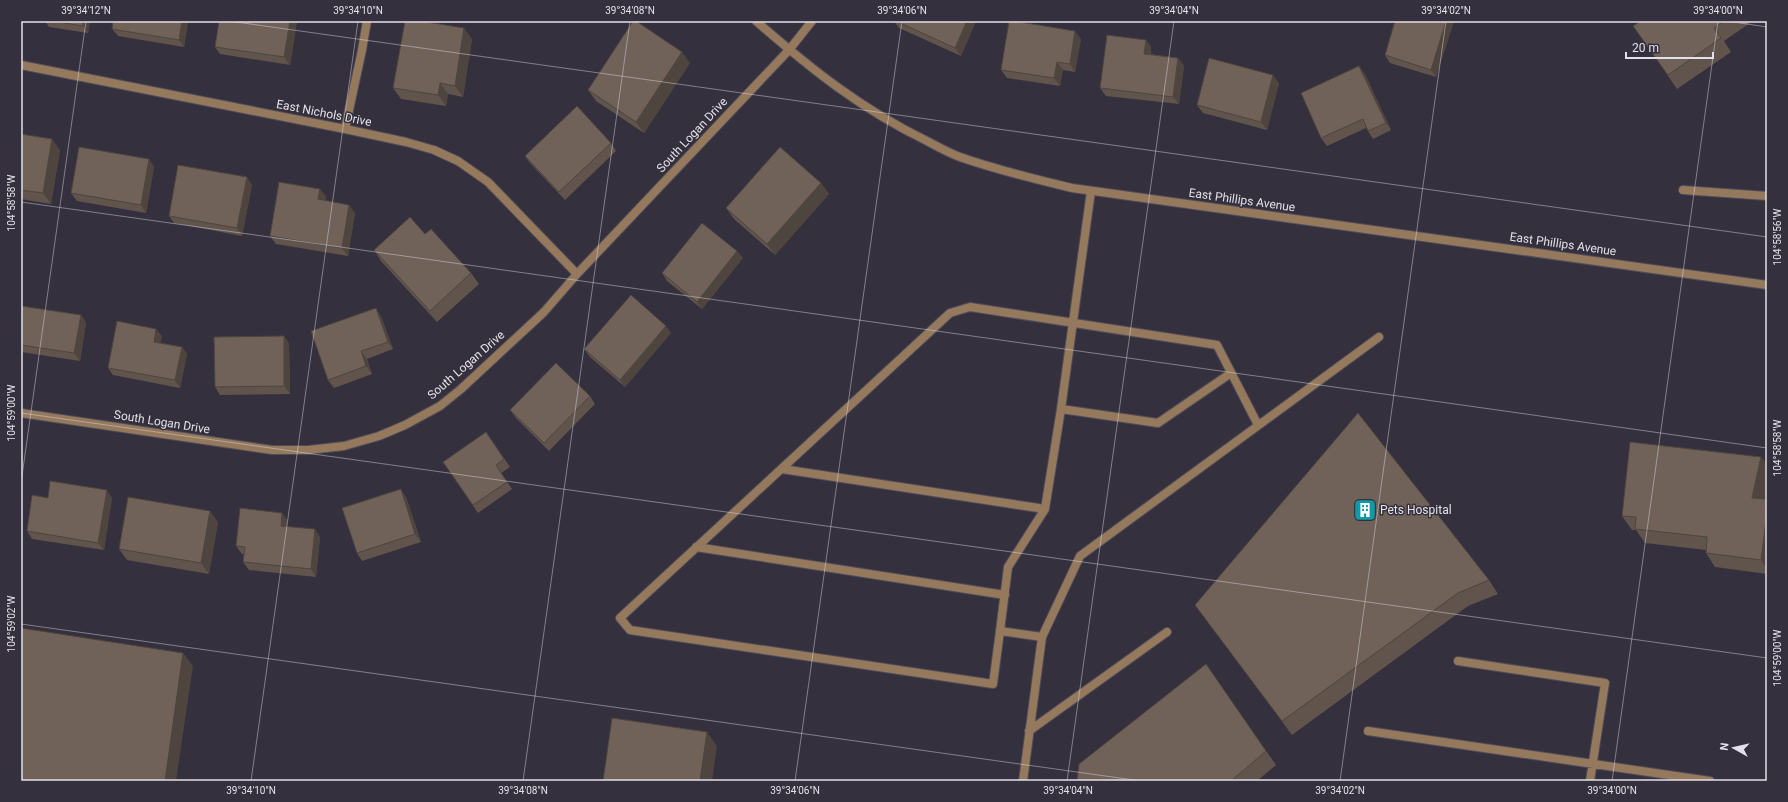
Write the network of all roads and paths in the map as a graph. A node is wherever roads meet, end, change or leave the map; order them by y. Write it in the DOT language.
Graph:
graph roads {
  1 [pos="367,21"];
  2 [pos="756,21"];
  3 [pos="812,21"];
  4 [pos="789,50"];
  5 [pos="21,65"];
  6 [pos="345,129"];
  7 [pos="1683,190"];
  8 [pos="1091,191"];
  9 [pos="1767,196"];
  10 [pos="577,274"];
  11 [pos="1767,285"];
  12 [pos="1072,323"];
  13 [pos="1379,337"];
  14 [pos="1232,373"];
  15 [pos="1061,408"];
  16 [pos="21,413"];
  17 [pos="1258,425"];
  18 [pos="782,469"];
  19 [pos="1045,509"];
  20 [pos="696,548"];
  21 [pos="1005,595"];
  22 [pos="1000,631"];
  23 [pos="1167,632"];
  24 [pos="1042,637"];
  25 [pos="1458,661"];
  26 [pos="1029,731"];
  27 [pos="1368,731"];
  28 [pos="1593,763"];
  29 [pos="1023,781"];
  30 [pos="1590,781"];
  31 [pos="1710,781"];
  1 -- 6 [label="street"];
  2 -- 4 [label="street, East Phillips Avenue"];
  3 -- 4 [label="street, South Logan Drive"];
  4 -- 8 [label="street, East Phillips Avenue"];
  4 -- 10 [label="street, South Logan Drive"];
  5 -- 6 [label="street, East Nichols Drive"];
  6 -- 10 [label="street, East Nichols Drive"];
  7 -- 9 [label="street"];
  8 -- 11 [label="street, East Phillips Avenue"];
  8 -- 12 [label="street"];
  10 -- 16 [label="street, South Logan Drive"];
  12 -- 14 [label="street"];
  12 -- 15 [label="street"];
  12 -- 18 [label="street"];
  13 -- 17 [label="street"];
  14 -- 15 [label="street"];
  14 -- 17 [label="street"];
  15 -- 19 [label="street"];
  17 -- 24 [label="street"];
  18 -- 19 [label="street"];
  18 -- 20 [label="street"];
  19 -- 21 [label="street"];
  20 -- 21 [label="street"];
  20 -- 22 [label="street"];
  21 -- 22 [label="street"];
  22 -- 24 [label="street"];
  23 -- 26 [label="street"];
  24 -- 26 [label="street"];
  25 -- 28 [label="street"];
  26 -- 29 [label="street"];
  27 -- 28 [label="street"];
  28 -- 30 [label="street"];
  28 -- 31 [label="street"];
}
